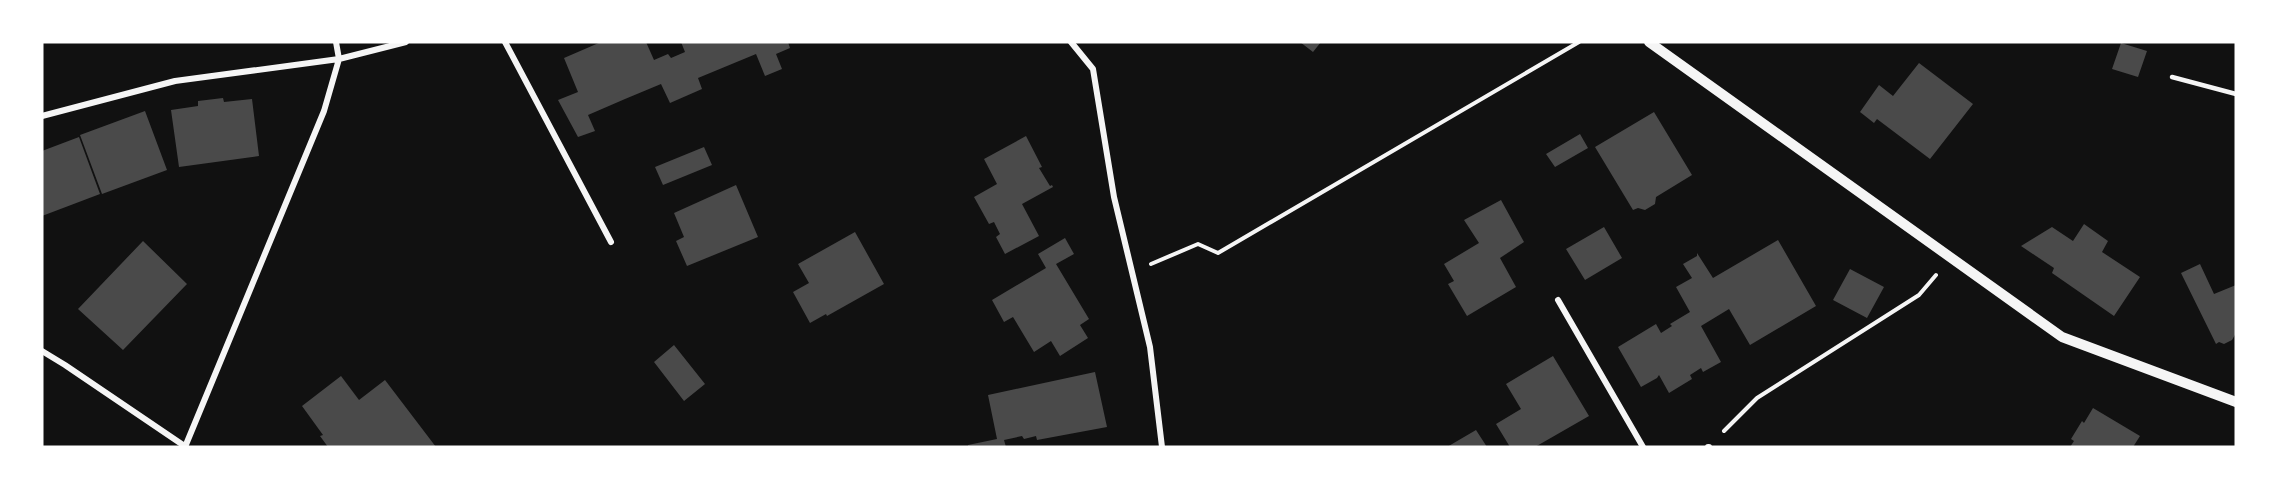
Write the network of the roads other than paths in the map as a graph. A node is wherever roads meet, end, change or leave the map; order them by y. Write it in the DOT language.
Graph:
graph roads {
  1 [pos="336,42"];
  2 [pos="406,42"];
  3 [pos="505,42"];
  4 [pos="1071,42"];
  5 [pos="1655,44"];
  6 [pos="339,59"];
  7 [pos="2172,77"];
  8 [pos="2236,94"];
  9 [pos="42,116"];
  10 [pos="611,242"];
  11 [pos="1558,300"];
  12 [pos="42,351"];
  13 [pos="2236,402"];
  14 [pos="186,447"];
  15 [pos="1162,447"];
  16 [pos="1643,447"];
  1 -- 6 [label="street"];
  2 -- 6 [label="street"];
  3 -- 10 [label="street"];
  4 -- 15 [label="street"];
  5 -- 13 [label="street"];
  6 -- 9 [label="street"];
  6 -- 14 [label="street"];
  7 -- 8 [label="lane"];
  11 -- 16 [label="street"];
  12 -- 14 [label="street"];
}
